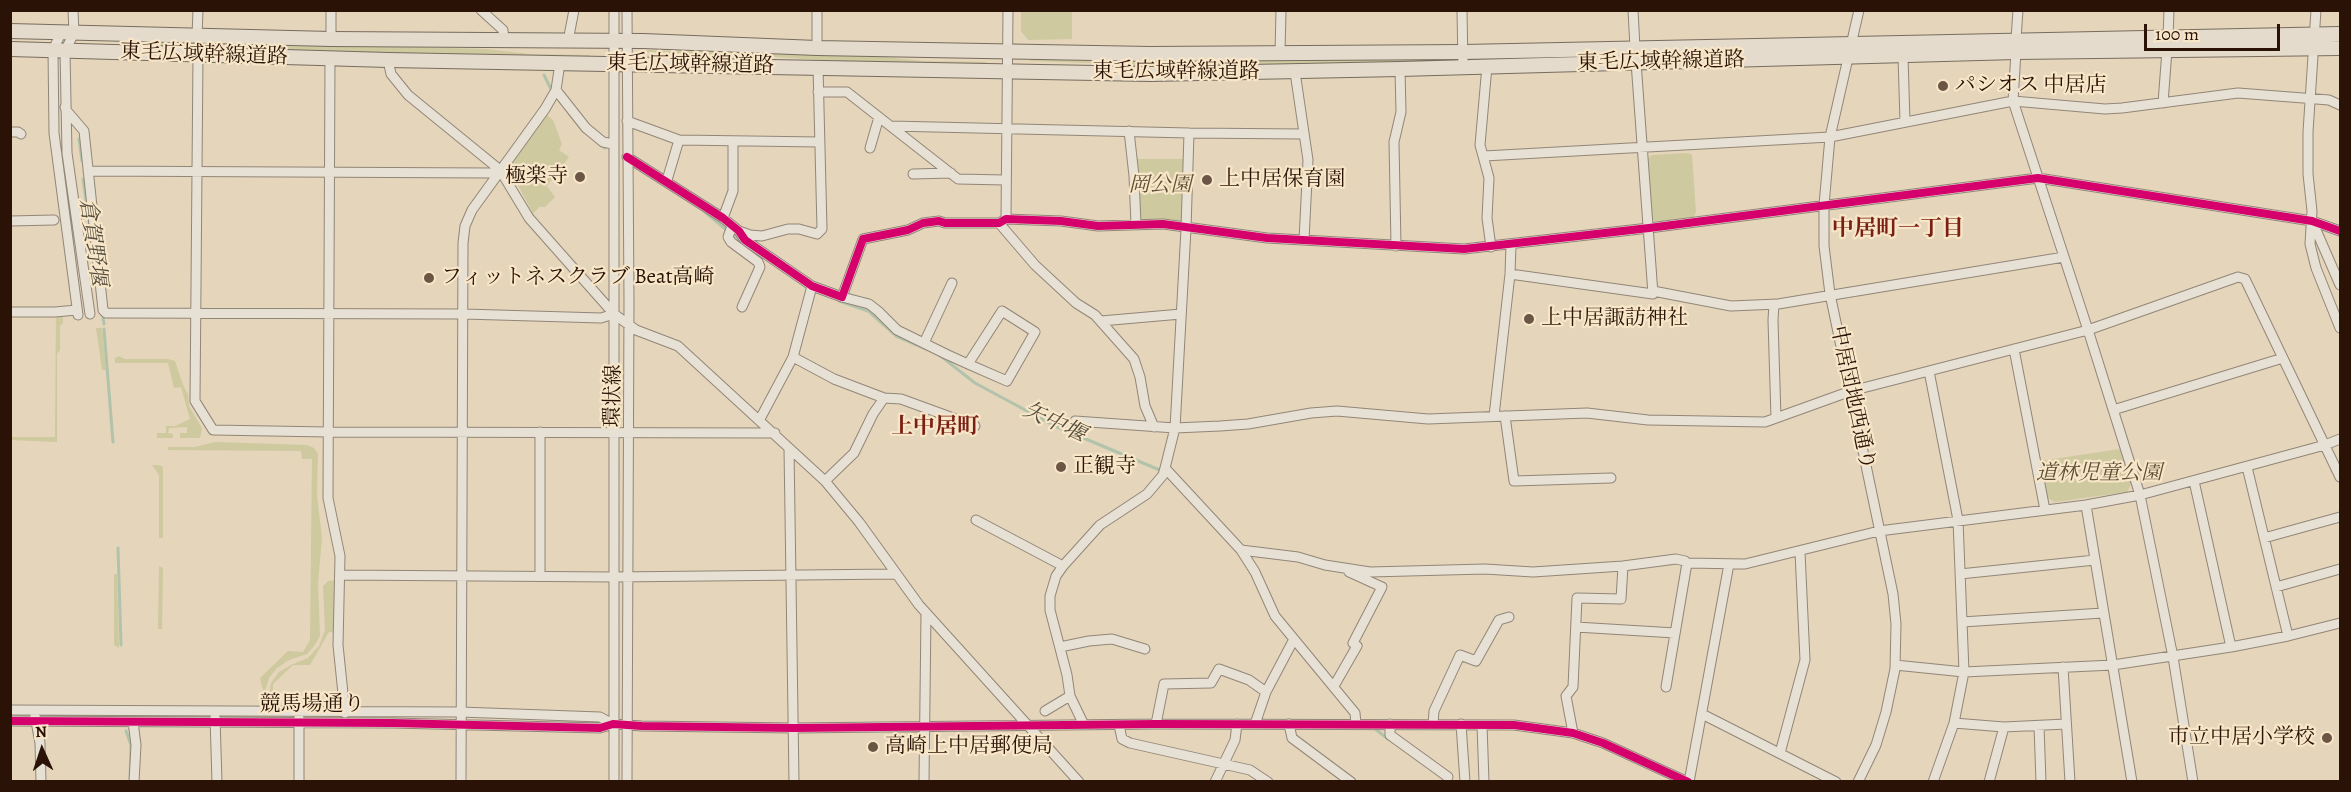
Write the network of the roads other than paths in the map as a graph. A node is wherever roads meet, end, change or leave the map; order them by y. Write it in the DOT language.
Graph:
graph roads {
  1 [pos="73,10"];
  2 [pos="198,10"];
  3 [pos="331,10"];
  4 [pos="481,10"];
  5 [pos="574,10"];
  6 [pos="614,10"];
  7 [pos="627,10"];
  8 [pos="817,10"];
  9 [pos="1008,10"];
  10 [pos="1281,10"];
  11 [pos="1462,10"];
  12 [pos="1633,10"];
  13 [pos="1859,10"];
  14 [pos="2018,10"];
  15 [pos="2169,10"];
  16 [pos="2316,10"];
  17 [pos="10,32"];
  18 [pos="67,33"];
  19 [pos="2314,34"];
  20 [pos="2340,34"];
  21 [pos="198,36"];
  22 [pos="331,39"];
  23 [pos="504,40"];
  24 [pos="568,41"];
  25 [pos="620,42"];
  26 [pos="1852,44"];
  27 [pos="2168,44"];
  28 [pos="2016,46"];
  29 [pos="817,48"];
  30 [pos="1635,48"];
  31 [pos="2340,48"];
  32 [pos="10,49"];
  33 [pos="2313,49"];
  34 [pos="59,51"];
  35 [pos="1008,52"];
  36 [pos="1463,52"];
  37 [pos="1280,53"];
  38 [pos="198,55"];
  39 [pos="1903,56"];
  40 [pos="330,58"];
  41 [pos="1849,58"];
  42 [pos="388,60"];
  43 [pos="1636,62"];
  44 [pos="560,63"];
  45 [pos="620,64"];
  46 [pos="1463,66"];
  47 [pos="1487,66"];
  48 [pos="818,67"];
  49 [pos="1400,69"];
  50 [pos="1007,72"];
  51 [pos="1295,72"];
  52 [pos="556,90"];
  53 [pos="818,92"];
  54 [pos="2310,98"];
  55 [pos="2013,101"];
  56 [pos="2163,103"];
  57 [pos="2340,105"];
  58 [pos="65,107"];
  59 [pos="879,117"];
  60 [pos="627,121"];
  61 [pos="1905,122"];
  62 [pos="891,126"];
  63 [pos="1006,130"];
  64 [pos="1129,131"];
  65 [pos="10,132"];
  66 [pos="1189,134"];
  67 [pos="1303,134"];
  68 [pos="21,135"];
  69 [pos="1830,137"];
  70 [pos="679,140"];
  71 [pos="733,141"];
  72 [pos="820,142"];
  73 [pos="613,144"];
  74 [pos="1642,147"];
  75 [pos="870,148"];
  76 [pos="1484,156"];
  77 [pos="627,158"];
  78 [pos="500,170"];
  79 [pos="88,171"];
  80 [pos="198,171"];
  81 [pos="330,172"];
  82 [pos="951,173"];
  83 [pos="913,174"];
  84 [pos="2038,178"];
  85 [pos="667,180"];
  86 [pos="1005,180"];
  87 [pos="1824,205"];
  88 [pos="723,218"];
  89 [pos="54,220"];
  90 [pos="10,221"];
  91 [pos="1003,221"];
  92 [pos="2312,221"];
  93 [pos="1136,225"];
  94 [pos="1649,228"];
  95 [pos="1186,229"];
  96 [pos="733,230"];
  97 [pos="2340,231"];
  98 [pos="1304,240"];
  99 [pos="1511,245"];
  100 [pos="1396,246"];
  101 [pos="1491,247"];
  102 [pos="2064,257"];
  103 [pos="1510,274"];
  104 [pos="952,283"];
  105 [pos="2340,285"];
  106 [pos="812,289"];
  107 [pos="1653,291"];
  108 [pos="1830,294"];
  109 [pos="842,297"];
  110 [pos="1774,304"];
  111 [pos="742,307"];
  112 [pos="10,312"];
  113 [pos="195,313"];
  114 [pos="330,313"];
  115 [pos="90,314"];
  116 [pos="464,314"];
  117 [pos="614,314"];
  118 [pos="1181,314"];
  119 [pos="1101,321"];
  120 [pos="628,326"];
  121 [pos="2340,328"];
  122 [pos="2088,330"];
  123 [pos="924,343"];
  124 [pos="2014,349"];
  125 [pos="793,357"];
  126 [pos="2283,358"];
  127 [pos="968,364"];
  128 [pos="1929,371"];
  129 [pos="1851,391"];
  130 [pos="884,398"];
  131 [pos="2113,410"];
  132 [pos="1494,416"];
  133 [pos="1505,416"];
  134 [pos="1776,418"];
  135 [pos="760,419"];
  136 [pos="1075,421"];
  137 [pos="975,426"];
  138 [pos="1154,427"];
  139 [pos="1175,428"];
  140 [pos="462,431"];
  141 [pos="328,432"];
  142 [pos="540,432"];
  143 [pos="613,433"];
  144 [pos="775,433"];
  145 [pos="627,434"];
  146 [pos="2340,439"];
  147 [pos="2325,445"];
  148 [pos="789,448"];
  149 [pos="2247,466"];
  150 [pos="1166,468"];
  151 [pos="2340,477"];
  152 [pos="1611,478"];
  153 [pos="825,481"];
  154 [pos="2194,481"];
  155 [pos="2140,495"];
  156 [pos="2086,505"];
  157 [pos="2045,510"];
  158 [pos="2340,517"];
  159 [pos="976,520"];
  160 [pos="1958,520"];
  161 [pos="1879,531"];
  162 [pos="2264,538"];
  163 [pos="1241,550"];
  164 [pos="1800,552"];
  165 [pos="2095,560"];
  166 [pos="1687,563"];
  167 [pos="1729,564"];
  168 [pos="1063,566"];
  169 [pos="1623,566"];
  170 [pos="1335,567"];
  171 [pos="2340,569"];
  172 [pos="896,574"];
  173 [pos="1960,574"];
  174 [pos="340,575"];
  175 [pos="461,576"];
  176 [pos="540,576"];
  177 [pos="627,576"];
  178 [pos="791,576"];
  179 [pos="614,577"];
  180 [pos="2276,587"];
  181 [pos="926,613"];
  182 [pos="2103,613"];
  183 [pos="1509,617"];
  184 [pos="1962,622"];
  185 [pos="2340,622"];
  186 [pos="1576,627"];
  187 [pos="1675,633"];
  188 [pos="2288,636"];
  189 [pos="1294,639"];
  190 [pos="1060,647"];
  191 [pos="2231,647"];
  192 [pos="1145,649"];
  193 [pos="2173,657"];
  194 [pos="1896,665"];
  195 [pos="2113,665"];
  196 [pos="2063,667"];
  197 [pos="1964,672"];
  198 [pos="1334,686"];
  199 [pos="1666,687"];
  200 [pos="1266,692"];
  201 [pos="1070,696"];
  202 [pos="10,710"];
  203 [pos="34,711"];
  204 [pos="1045,711"];
  205 [pos="215,712"];
  206 [pos="460,712"];
  207 [pos="345,713"];
  208 [pos="1702,714"];
  209 [pos="299,718"];
  210 [pos="10,721"];
  211 [pos="35,721"];
  212 [pos="133,722"];
  213 [pos="215,723"];
  214 [pos="1954,723"];
  215 [pos="613,724"];
  216 [pos="1119,724"];
  217 [pos="1156,724"];
  218 [pos="1237,724"];
  219 [pos="1255,724"];
  220 [pos="1290,724"];
  221 [pos="1356,724"];
  222 [pos="1390,724"];
  223 [pos="1433,724"];
  224 [pos="1461,724"];
  225 [pos="1482,724"];
  226 [pos="2066,724"];
  227 [pos="461,725"];
  228 [pos="627,725"];
  229 [pos="1084,725"];
  230 [pos="1027,726"];
  231 [pos="2039,726"];
  232 [pos="924,727"];
  233 [pos="2004,727"];
  234 [pos="794,728"];
  235 [pos="1573,733"];
  236 [pos="1780,753"];
  237 [pos="1223,764"];
  238 [pos="1069,776"];
  239 [pos="1448,777"];
  240 [pos="41,782"];
  241 [pos="134,782"];
  242 [pos="217,782"];
  243 [pos="299,782"];
  244 [pos="461,782"];
  245 [pos="614,782"];
  246 [pos="627,782"];
  247 [pos="794,782"];
  248 [pos="924,782"];
  249 [pos="1079,782"];
  250 [pos="1215,782"];
  251 [pos="1268,782"];
  252 [pos="1351,782"];
  253 [pos="1465,782"];
  254 [pos="1484,782"];
  255 [pos="1689,782"];
  256 [pos="1836,782"];
  257 [pos="1858,782"];
  258 [pos="1934,782"];
  259 [pos="1989,782"];
  260 [pos="2041,782"];
  261 [pos="2070,782"];
  262 [pos="2132,782"];
  263 [pos="2193,782"];
  1 -- 18 [label="street"];
  2 -- 21 [label="street"];
  3 -- 22 [label="street"];
  4 -- 23 [label="street"];
  5 -- 24 [label="street"];
  6 -- 25 [label="street, 環状線"];
  7 -- 25 [label="street, 環状線"];
  8 -- 29 [label="street"];
  9 -- 35 [label="street"];
  10 -- 37 [label="street"];
  11 -- 36 [label="street"];
  12 -- 30 [label="street"];
  13 -- 26 [label="street, 中居団地西通り"];
  14 -- 28 [label="street"];
  15 -- 27 [label="street"];
  16 -- 19 [label="street"];
  17 -- 18 [label="highway, 東毛広域幹線道路"];
  18 -- 21 [label="highway, 東毛広域幹線道路"];
  18 -- 34 [label="street"];
  19 -- 20 [label="highway, 東毛広域幹線道路"];
  19 -- 27 [label="highway, 東毛広域幹線道路"];
  19 -- 33 [label="street"];
  21 -- 22 [label="highway, 東毛広域幹線道路"];
  22 -- 23 [label="highway, 東毛広域幹線道路"];
  23 -- 24 [label="highway, 東毛広域幹線道路"];
  24 -- 25 [label="highway, 東毛広域幹線道路"];
  25 -- 29 [label="highway, 東毛広域幹線道路"];
  25 -- 45 [label="street, 環状線"];
  26 -- 28 [label="highway, 東毛広域幹線道路"];
  26 -- 30 [label="highway, 東毛広域幹線道路"];
  26 -- 41 [label="street, 中居団地西通り"];
  27 -- 28 [label="highway, 東毛広域幹線道路"];
  27 -- 33 [label="highway, 東毛広域幹線道路"];
  27 -- 56 [label="street"];
  28 -- 39 [label="highway, 東毛広域幹線道路"];
  28 -- 55 [label="street"];
  29 -- 35 [label="highway, 東毛広域幹線道路"];
  30 -- 36 [label="highway, 東毛広域幹線道路"];
  31 -- 33 [label="highway, 東毛広域幹線道路"];
  32 -- 34 [label="highway, 東毛広域幹線道路"];
  33 -- 54 [label="street"];
  34 -- 38 [label="highway, 東毛広域幹線道路"];
  34 -- 58 [label="street"];
  34 -- 112 [label="street"];
  35 -- 37 [label="highway, 東毛広域幹線道路"];
  35 -- 50 [label="street"];
  36 -- 37 [label="highway, 東毛広域幹線道路"];
  36 -- 46 [label="street"];
  38 -- 40 [label="highway, 東毛広域幹線道路"];
  38 -- 80 [label="street"];
  39 -- 41 [label="highway, 東毛広域幹線道路"];
  39 -- 61 [label="street"];
  40 -- 42 [label="highway, 東毛広域幹線道路"];
  40 -- 81 [label="street"];
  41 -- 43 [label="highway, 東毛広域幹線道路"];
  41 -- 69 [label="street, 中居団地西通り"];
  42 -- 44 [label="highway, 東毛広域幹線道路"];
  42 -- 78 [label="street"];
  43 -- 47 [label="highway, 東毛広域幹線道路"];
  43 -- 74 [label="street"];
  44 -- 45 [label="highway, 東毛広域幹線道路"];
  44 -- 52 [label="street"];
  45 -- 48 [label="highway, 東毛広域幹線道路"];
  45 -- 60 [label="street, 環状線"];
  45 -- 73 [label="street, 環状線"];
  46 -- 47 [label="highway, 東毛広域幹線道路"];
  46 -- 49 [label="highway, 東毛広域幹線道路"];
  47 -- 76 [label="street"];
  48 -- 50 [label="highway, 東毛広域幹線道路"];
  48 -- 53 [label="street"];
  49 -- 51 [label="highway, 東毛広域幹線道路"];
  49 -- 100 [label="street"];
  50 -- 51 [label="highway, 東毛広域幹線道路"];
  50 -- 63 [label="street"];
  51 -- 67 [label="street"];
  52 -- 73 [label="street"];
  52 -- 78 [label="street"];
  53 -- 59 [label="street"];
  53 -- 72 [label="street"];
  54 -- 56 [label="street"];
  54 -- 57 [label="street"];
  54 -- 92 [label="street"];
  55 -- 56 [label="street"];
  55 -- 61 [label="street"];
  55 -- 84 [label="street"];
  58 -- 79 [label="street"];
  58 -- 115 [label="street"];
  59 -- 62 [label="street"];
  59 -- 75 [label="street"];
  60 -- 70 [label="street"];
  60 -- 77 [label="street, 環状線"];
  61 -- 69 [label="street"];
  62 -- 63 [label="street"];
  62 -- 82 [label="street"];
  63 -- 64 [label="street"];
  63 -- 86 [label="street"];
  64 -- 66 [label="street"];
  64 -- 93 [label="street"];
  65 -- 68 [label="street"];
  66 -- 67 [label="street"];
  66 -- 95 [label="street"];
  67 -- 98 [label="street"];
  69 -- 74 [label="street"];
  69 -- 87 [label="street, 中居団地西通り"];
  70 -- 71 [label="street"];
  70 -- 85 [label="street"];
  71 -- 72 [label="street"];
  71 -- 88 [label="street"];
  72 -- 96 [label="street"];
  73 -- 117 [label="street, 環状線"];
  74 -- 76 [label="street"];
  74 -- 94 [label="street"];
  76 -- 101 [label="street"];
  77 -- 85 [label="street"];
  77 -- 120 [label="street, 環状線"];
  78 -- 81 [label="street"];
  78 -- 116 [label="street"];
  78 -- 117 [label="street"];
  79 -- 80 [label="street"];
  79 -- 113 [label="street"];
  80 -- 81 [label="street"];
  80 -- 113 [label="street"];
  81 -- 114 [label="street"];
  82 -- 83 [label="street"];
  82 -- 86 [label="street"];
  84 -- 87 [label="street"];
  84 -- 92 [label="street"];
  84 -- 102 [label="street"];
  85 -- 88 [label="street"];
  86 -- 91 [label="street"];
  87 -- 94 [label="street"];
  87 -- 108 [label="street, 中居団地西通り"];
  88 -- 96 [label="street"];
  89 -- 90 [label="street"];
  91 -- 93 [label="street"];
  91 -- 109 [label="street"];
  91 -- 119 [label="street"];
  92 -- 97 [label="street"];
  92 -- 105 [label="street"];
  92 -- 121 [label="street"];
  93 -- 95 [label="street"];
  94 -- 99 [label="street"];
  94 -- 107 [label="street"];
  95 -- 98 [label="street"];
  95 -- 118 [label="street"];
  96 -- 106 [label="street"];
  96 -- 111 [label="street"];
  98 -- 100 [label="street"];
  99 -- 101 [label="street"];
  99 -- 103 [label="street"];
  100 -- 101 [label="street"];
  102 -- 108 [label="street"];
  102 -- 122 [label="street"];
  103 -- 107 [label="street"];
  103 -- 132 [label="street"];
  104 -- 123 [label="street"];
  106 -- 109 [label="street"];
  106 -- 125 [label="street"];
  107 -- 110 [label="street"];
  108 -- 110 [label="street"];
  108 -- 129 [label="street, 中居団地西通り"];
  109 -- 123 [label="street"];
  110 -- 134 [label="street"];
  113 -- 114 [label="street"];
  113 -- 141 [label="street"];
  114 -- 116 [label="street"];
  114 -- 141 [label="street"];
  116 -- 117 [label="street"];
  116 -- 140 [label="street"];
  117 -- 120 [label="street"];
  117 -- 143 [label="street, 環状線"];
  118 -- 119 [label="street"];
  118 -- 139 [label="street"];
  119 -- 138 [label="street"];
  120 -- 135 [label="street"];
  120 -- 145 [label="street, 環状線"];
  122 -- 124 [label="street"];
  122 -- 126 [label="street"];
  122 -- 131 [label="street"];
  123 -- 127 [label="street"];
  124 -- 128 [label="street"];
  124 -- 157 [label="street"];
  125 -- 130 [label="street"];
  125 -- 135 [label="street"];
  126 -- 131 [label="street"];
  126 -- 147 [label="street"];
  127 -- 127 [label="street"];
  128 -- 129 [label="street"];
  128 -- 160 [label="street"];
  129 -- 134 [label="street"];
  129 -- 161 [label="street, 中居団地西通り"];
  130 -- 137 [label="street"];
  130 -- 153 [label="street"];
  131 -- 155 [label="street"];
  132 -- 133 [label="street"];
  132 -- 139 [label="street"];
  133 -- 134 [label="street"];
  133 -- 152 [label="street"];
  135 -- 144 [label="street"];
  136 -- 138 [label="street"];
  138 -- 139 [label="street"];
  139 -- 150 [label="street"];
  140 -- 141 [label="street"];
  140 -- 142 [label="street"];
  140 -- 175 [label="street"];
  141 -- 174 [label="street"];
  142 -- 143 [label="street"];
  142 -- 176 [label="street"];
  143 -- 145 [label="street"];
  143 -- 179 [label="street, 環状線"];
  144 -- 145 [label="street"];
  144 -- 148 [label="street"];
  145 -- 177 [label="street, 環状線"];
  146 -- 147 [label="street"];
  147 -- 149 [label="street"];
  147 -- 151 [label="street"];
  148 -- 153 [label="street"];
  148 -- 178 [label="street"];
  149 -- 154 [label="street"];
  149 -- 162 [label="street"];
  150 -- 163 [label="street"];
  150 -- 168 [label="street"];
  153 -- 172 [label="street"];
  154 -- 155 [label="street"];
  154 -- 191 [label="street"];
  155 -- 156 [label="street"];
  155 -- 193 [label="street"];
  156 -- 157 [label="street"];
  156 -- 165 [label="street"];
  157 -- 160 [label="street"];
  158 -- 162 [label="street"];
  159 -- 168 [label="street"];
  160 -- 161 [label="street"];
  160 -- 173 [label="street"];
  161 -- 164 [label="street"];
  161 -- 194 [label="street, 中居団地西通り"];
  162 -- 180 [label="street"];
  163 -- 170 [label="street"];
  163 -- 189 [label="street"];
  164 -- 167 [label="street"];
  164 -- 236 [label="street"];
  165 -- 173 [label="street"];
  165 -- 182 [label="street"];
  166 -- 167 [label="street"];
  166 -- 169 [label="street"];
  166 -- 187 [label="street"];
  167 -- 208 [label="street"];
  168 -- 190 [label="street"];
  169 -- 170 [label="street"];
  169 -- 186 [label="street"];
  170 -- 198 [label="street"];
  171 -- 180 [label="street"];
  172 -- 178 [label="street"];
  172 -- 181 [label="street"];
  173 -- 184 [label="street"];
  174 -- 175 [label="street"];
  174 -- 207 [label="street"];
  175 -- 176 [label="street"];
  175 -- 206 [label="street"];
  176 -- 179 [label="street"];
  177 -- 178 [label="street"];
  177 -- 179 [label="street"];
  177 -- 228 [label="street, 環状線"];
  178 -- 234 [label="street"];
  179 -- 215 [label="street, 環状線"];
  180 -- 188 [label="street"];
  181 -- 230 [label="street"];
  181 -- 232 [label="street"];
  182 -- 184 [label="street"];
  182 -- 195 [label="street"];
  183 -- 223 [label="street"];
  184 -- 197 [label="street"];
  185 -- 188 [label="street"];
  186 -- 187 [label="street"];
  186 -- 235 [label="street"];
  187 -- 199 [label="street"];
  188 -- 191 [label="street"];
  189 -- 198 [label="street"];
  189 -- 200 [label="street"];
  190 -- 192 [label="street"];
  190 -- 201 [label="street"];
  191 -- 193 [label="street"];
  193 -- 195 [label="street"];
  193 -- 263 [label="street"];
  194 -- 197 [label="street"];
  194 -- 257 [label="street, 中居団地西通り"];
  195 -- 196 [label="street"];
  195 -- 262 [label="street"];
  196 -- 197 [label="street"];
  196 -- 226 [label="street"];
  197 -- 214 [label="street"];
  198 -- 221 [label="street"];
  200 -- 217 [label="street"];
  200 -- 219 [label="street"];
  201 -- 204 [label="street"];
  201 -- 229 [label="street"];
  202 -- 203 [label="street, 競馬場通り"];
  203 -- 205 [label="street, 競馬場通り"];
  203 -- 211 [label="street"];
  205 -- 209 [label="street, 競馬場通り"];
  205 -- 213 [label="street"];
  206 -- 207 [label="street, 競馬場通り"];
  206 -- 215 [label="street, 競馬場通り"];
  206 -- 227 [label="street"];
  207 -- 209 [label="street, 競馬場通り"];
  208 -- 236 [label="street"];
  208 -- 255 [label="street"];
  209 -- 213 [label="street, 競馬場通り"];
  209 -- 227 [label="street, 競馬場通り"];
  209 -- 243 [label="street"];
  210 -- 211 [label="street, 競馬場通り"];
  211 -- 212 [label="street, 競馬場通り"];
  211 -- 240 [label="street"];
  212 -- 213 [label="street, 競馬場通り"];
  212 -- 241 [label="street"];
  213 -- 242 [label="street"];
  214 -- 233 [label="street"];
  214 -- 258 [label="street"];
  215 -- 227 [label="street, 競馬場通り"];
  215 -- 228 [label="street"];
  215 -- 245 [label="street, 環状線"];
  216 -- 217 [label="street"];
  216 -- 229 [label="street"];
  216 -- 237 [label="street"];
  217 -- 218 [label="street"];
  218 -- 219 [label="street"];
  218 -- 237 [label="street"];
  219 -- 220 [label="street"];
  220 -- 221 [label="street"];
  220 -- 252 [label="street"];
  221 -- 222 [label="street"];
  222 -- 223 [label="street"];
  222 -- 239 [label="street"];
  223 -- 224 [label="street"];
  224 -- 225 [label="street"];
  224 -- 253 [label="street"];
  225 -- 235 [label="street"];
  225 -- 254 [label="street"];
  226 -- 231 [label="street"];
  226 -- 261 [label="street"];
  227 -- 244 [label="street"];
  228 -- 234 [label="street"];
  228 -- 246 [label="street, 環状線"];
  229 -- 230 [label="street"];
  230 -- 232 [label="street"];
  230 -- 238 [label="street"];
  231 -- 233 [label="street"];
  231 -- 260 [label="street"];
  232 -- 234 [label="street"];
  232 -- 248 [label="street"];
  233 -- 259 [label="street"];
  234 -- 247 [label="street"];
  235 -- 255 [label="street"];
  236 -- 256 [label="street"];
  237 -- 250 [label="street"];
  237 -- 251 [label="street"];
  238 -- 249 [label="street"];
}
